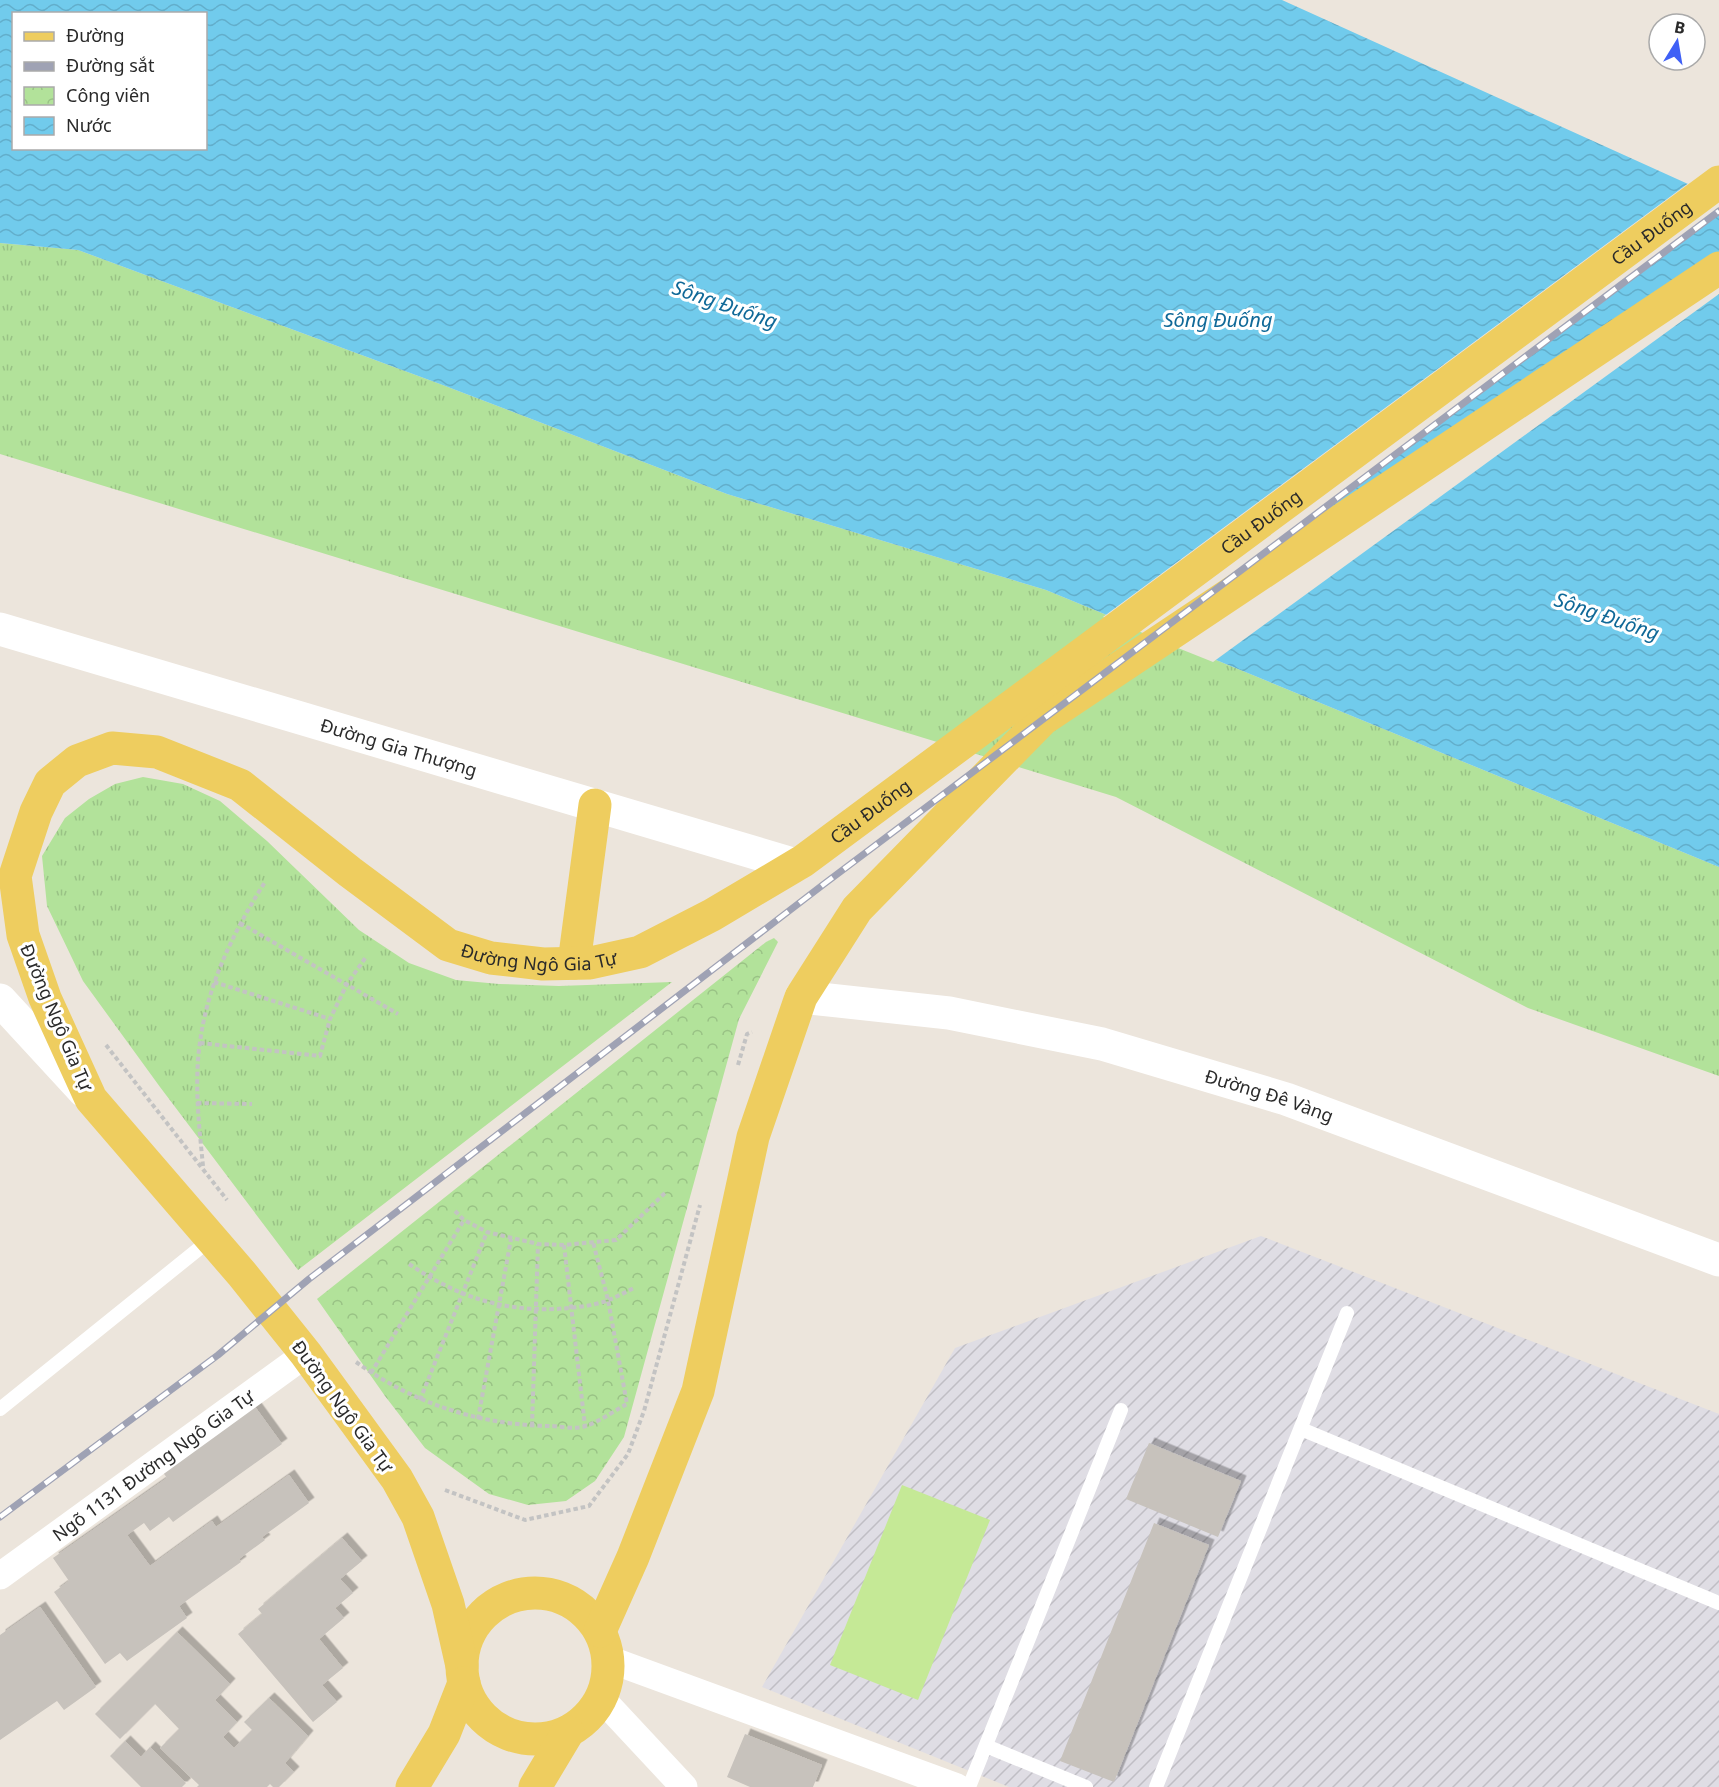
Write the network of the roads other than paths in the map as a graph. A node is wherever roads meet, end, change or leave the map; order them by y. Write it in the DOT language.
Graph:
graph roads {
  1 [pos="1719,182"];
  2 [pos="1719,268"];
  3 [pos="0,629"];
  4 [pos="595,806"];
  5 [pos="800,863"];
  6 [pos="574,963"];
  7 [pos="0,1000"];
  8 [pos="798,1006"];
  9 [pos="91,1099"];
  10 [pos="213,1238"];
  11 [pos="1719,1260"];
  12 [pos="1347,1313"];
  13 [pos="306,1354"];
  14 [pos="0,1409"];
  15 [pos="1121,1410"];
  16 [pos="1301,1429"];
  17 [pos="0,1576"];
  18 [pos="1719,1603"];
  19 [pos="604,1645"];
  20 [pos="463,1674"];
  21 [pos="601,1698"];
  22 [pos="568,1732"];
  23 [pos="986,1746"];
  24 [pos="412,1787"];
  25 [pos="535,1787"];
  26 [pos="684,1787"];
  27 [pos="957,1787"];
  28 [pos="969,1787"];
  29 [pos="1086,1787"];
  30 [pos="1156,1787"];
  1 -- 5 [label="main road, Cầu Đuống"];
  2 -- 8 [label="main road"];
  3 -- 4 [label="main road, Đường Gia Thượng"];
  4 -- 5 [label="main road, Đường Gia Thượng"];
  4 -- 6 [label="main road"];
  5 -- 6 [label="main road, Đường Ngô Gia Tự"];
  6 -- 9 [label="main road, Đường Ngô Gia Tự"];
  7 -- 9 [label="main road"];
  8 -- 11 [label="main road, Đường Đê Vàng"];
  8 -- 19 [label="main road"];
  9 -- 10 [label="main road, Đường Ngô Gia Tự"];
  10 -- 13 [label="main road, Đường Ngô Gia Tự"];
  10 -- 14 [label="lane"];
  12 -- 16 [label="lane"];
  13 -- 17 [label="street, Ngõ 1131 Đường Ngô Gia Tự"];
  13 -- 20 [label="main road, Đường Ngô Gia Tự"];
  15 -- 23 [label="lane"];
  16 -- 18 [label="lane"];
  16 -- 30 [label="lane"];
  19 -- 20 [label="main road"];
  19 -- 21 [label="main road"];
  19 -- 27 [label="street"];
  20 -- 22 [label="main road"];
  20 -- 24 [label="main road"];
  21 -- 22 [label="main road"];
  21 -- 26 [label="street"];
  22 -- 25 [label="main road"];
  23 -- 28 [label="lane"];
  23 -- 29 [label="lane"];
}
